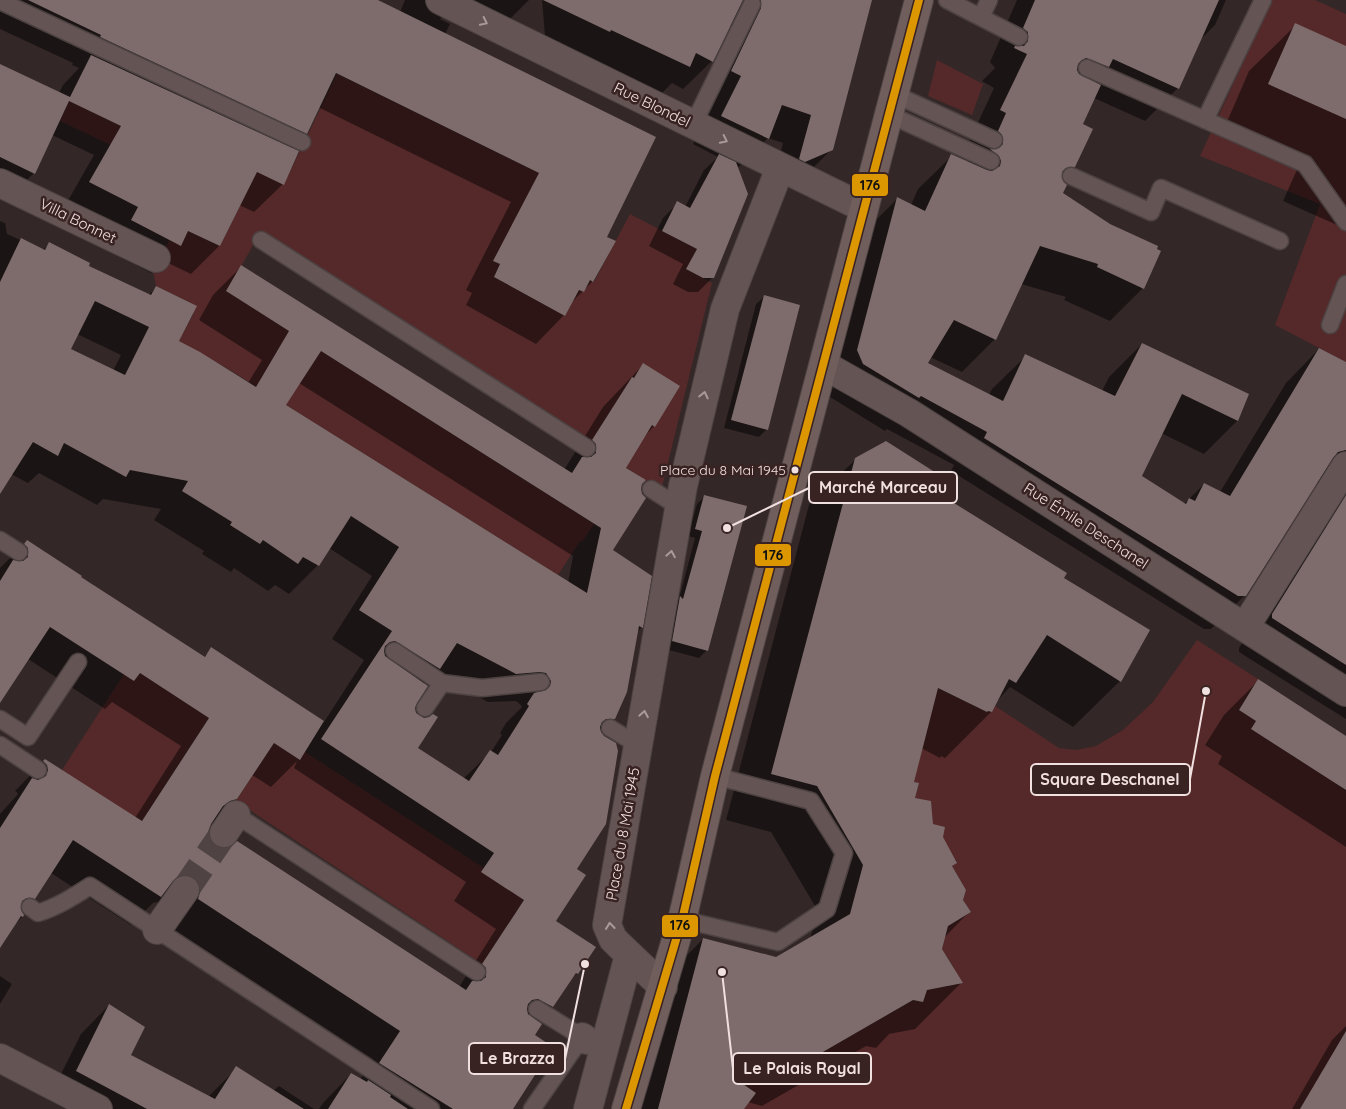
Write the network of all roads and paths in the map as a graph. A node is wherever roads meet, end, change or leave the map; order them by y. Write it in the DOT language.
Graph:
graph roads {
  1 [pos="440,0"];
  2 [pos="919,0"];
  3 [pos="989,0"];
  4 [pos="1263,0"];
  5 [pos="0,1"];
  6 [pos="955,1"];
  7 [pos="752,4"];
  8 [pos="981,17"];
  9 [pos="1019,37"];
  10 [pos="1087,68"];
  11 [pos="891,104"];
  12 [pos="1205,120"];
  13 [pos="693,125"];
  14 [pos="994,140"];
  15 [pos="302,142"];
  16 [pos="991,161"];
  17 [pos="780,168"];
  18 [pos="1071,176"];
  19 [pos="0,183"];
  20 [pos="864,208"];
  21 [pos="1346,222"];
  22 [pos="261,240"];
  23 [pos="1280,241"];
  24 [pos="156,258"];
  25 [pos="1346,284"];
  26 [pos="1330,324"];
  27 [pos="824,364"];
  28 [pos="587,448"];
  29 [pos="1346,466"];
  30 [pos="651,489"];
  31 [pos="679,507"];
  32 [pos="0,540"];
  33 [pos="19,552"];
  34 [pos="1245,627"];
  35 [pos="394,651"];
  36 [pos="78,662"];
  37 [pos="541,682"];
  38 [pos="442,683"];
  39 [pos="1346,692"];
  40 [pos="425,708"];
  41 [pos="0,719"];
  42 [pos="610,728"];
  43 [pos="0,745"];
  44 [pos="638,745"];
  45 [pos="38,770"];
  46 [pos="715,776"];
  47 [pos="230,824"];
  48 [pos="185,890"];
  49 [pos="30,907"];
  50 [pos="683,916"];
  51 [pos="157,930"];
  52 [pos="630,955"];
  53 [pos="478,972"];
  54 [pos="663,987"];
  55 [pos="537,1009"];
  56 [pos="592,1043"];
  57 [pos="0,1058"];
  58 [pos="98,1109"];
  59 [pos="431,1109"];
  60 [pos="532,1109"];
  61 [pos="588,1109"];
  62 [pos="626,1109"];
  1 -- 13 [label="street, Rue Blondel, one-way"];
  2 -- 11 [label="street"];
  3 -- 8 [label="lane"];
  4 -- 12 [label="lane"];
  5 -- 15 [label="lane"];
  6 -- 8 [label="lane"];
  7 -- 13 [label="lane"];
  8 -- 9 [label="lane"];
  10 -- 12 [label="lane"];
  11 -- 14 [label="lane"];
  11 -- 16 [label="lane"];
  11 -- 20 [label="street"];
  12 -- 21 [label="lane"];
  13 -- 17 [label="street, Rue Blondel, one-way"];
  17 -- 20 [label="street, Rue Blondel"];
  31 -- 17 [label="street, Place du 8 Mai 1945, one-way"];
  18 -- 23 [label="lane"];
  19 -- 24 [label="street, Villa Bonnet"];
  20 -- 27 [label="street"];
  22 -- 28 [label="lane"];
  25 -- 26 [label="lane"];
  27 -- 34 [label="street, Rue Émile Deschanel"];
  27 -- 46 [label="street"];
  29 -- 34 [label="street"];
  30 -- 31 [label="lane"];
  44 -- 31 [label="street, Place du 8 Mai 1945, one-way"];
  32 -- 33 [label="lane"];
  34 -- 39 [label="street, Rue Émile Deschanel"];
  35 -- 38 [label="lane"];
  36 -- 41 [label="lane"];
  37 -- 38 [label="lane"];
  38 -- 40 [label="lane"];
  42 -- 44 [label="lane"];
  43 -- 45 [label="lane"];
  52 -- 44 [label="street, Place du 8 Mai 1945, one-way"];
  46 -- 50 [label="street"];
  46 -- 50 [label="lane"];
  47 -- 53 [label="lane"];
  48 -- 51 [label="street"];
  49 -- 51 [label="lane"];
  50 -- 54 [label="street"];
  51 -- 59 [label="lane"];
  52 -- 54 [label="street, Place du 8 Mai 1945"];
  52 -- 56 [label="street"];
  54 -- 62 [label="street"];
  55 -- 56 [label="lane"];
  56 -- 60 [label="lane"];
  56 -- 61 [label="street"];
  57 -- 58 [label="street"];
}
